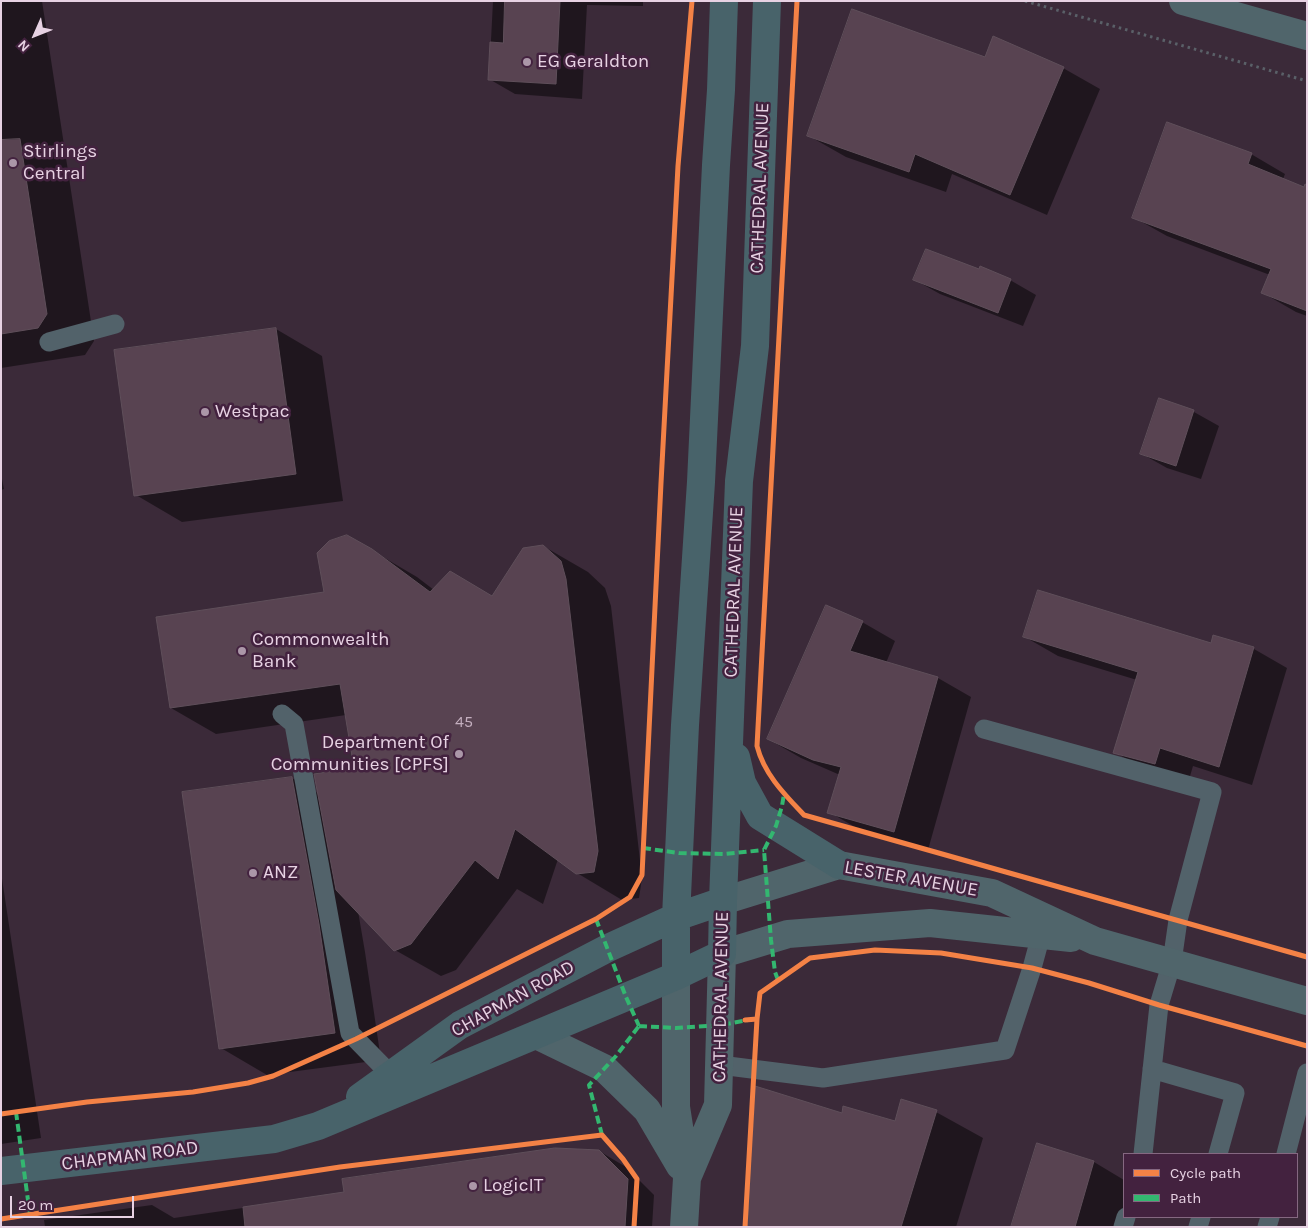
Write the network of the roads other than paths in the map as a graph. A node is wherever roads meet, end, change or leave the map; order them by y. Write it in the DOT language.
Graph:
graph roads {
  1 [pos="724,1"];
  2 [pos="768,1"];
  3 [pos="1183,1"];
  4 [pos="1307,36"];
  5 [pos="115,324"];
  6 [pos="49,342"];
  7 [pos="282,714"];
  8 [pos="729,728"];
  9 [pos="984,729"];
  10 [pos="840,865"];
  11 [pos="723,901"];
  12 [pos="676,917"];
  13 [pos="1041,935"];
  14 [pos="1095,941"];
  15 [pos="722,954"];
  16 [pos="1172,962"];
  17 [pos="676,976"];
  18 [pos="1307,1001"];
  19 [pos="536,1035"];
  20 [pos="720,1065"];
  21 [pos="1152,1069"];
  22 [pos="1307,1073"];
  23 [pos="391,1075"];
  24 [pos="318,1126"];
  25 [pos="1143,1153"];
  26 [pos="1218,1153"];
  27 [pos="1286,1153"];
  28 [pos="1,1171"];
  29 [pos="687,1178"];
  30 [pos="684,1227"];
  1 -- 12 [label="main road, CATHEDRAL AVENUE"];
  2 -- 8 [label="main road, CATHEDRAL AVENUE"];
  3 -- 4 [label="main road"];
  5 -- 6 [label="lane"];
  7 -- 23 [label="lane"];
  8 -- 10 [label="main road"];
  8 -- 11 [label="main road, CATHEDRAL AVENUE"];
  9 -- 16 [label="lane"];
  10 -- 11 [label="main road, LESTER AVENUE"];
  10 -- 14 [label="main road, LESTER AVENUE"];
  11 -- 12 [label="main road, CHAPMAN ROAD"];
  11 -- 15 [label="main road, CATHEDRAL AVENUE"];
  12 -- 17 [label="main road, CATHEDRAL AVENUE"];
  12 -- 23 [label="main road, CHAPMAN ROAD"];
  13 -- 14 [label="main road, LESTER AVENUE"];
  13 -- 15 [label="main road, LESTER AVENUE"];
  13 -- 20 [label="lane"];
  14 -- 16 [label="main road, LESTER AVENUE"];
  15 -- 17 [label="main road, CHAPMAN ROAD"];
  15 -- 20 [label="main road, CATHEDRAL AVENUE"];
  16 -- 18 [label="main road, LESTER AVENUE"];
  16 -- 21 [label="lane"];
  17 -- 19 [label="main road, CHAPMAN ROAD"];
  17 -- 29 [label="main road, CATHEDRAL AVENUE"];
  19 -- 24 [label="main road, CHAPMAN ROAD"];
  19 -- 29 [label="main road"];
  20 -- 29 [label="main road, CATHEDRAL AVENUE"];
  21 -- 25 [label="lane"];
  21 -- 26 [label="lane"];
  22 -- 27 [label="lane"];
  23 -- 24 [label="main road, CHAPMAN ROAD"];
  24 -- 28 [label="main road, CHAPMAN ROAD"];
  29 -- 30 [label="main road, CATHEDRAL AVENUE"];
}
